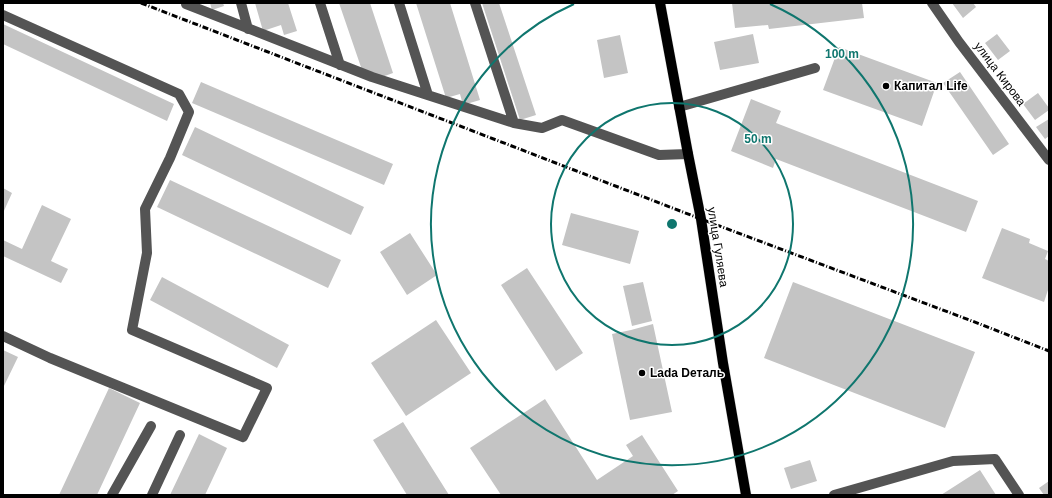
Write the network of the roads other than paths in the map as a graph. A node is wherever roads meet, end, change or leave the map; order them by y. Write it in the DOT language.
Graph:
graph roads {
  1 [pos="185,3"];
  2 [pos="241,3"];
  3 [pos="320,3"];
  4 [pos="399,3"];
  5 [pos="475,3"];
  6 [pos="660,3"];
  7 [pos="932,3"];
  8 [pos="3,15"];
  9 [pos="248,29"];
  10 [pos="340,65"];
  11 [pos="815,68"];
  12 [pos="428,95"];
  13 [pos="679,106"];
  14 [pos="514,123"];
  15 [pos="688,154"];
  16 [pos="1049,160"];
  17 [pos="3,336"];
  18 [pos="151,426"];
  19 [pos="180,435"];
  20 [pos="112,495"];
  21 [pos="152,495"];
  22 [pos="746,495"];
  23 [pos="834,495"];
  24 [pos="1019,495"];
  1 -- 9 [label="street"];
  2 -- 9 [label="street"];
  3 -- 10 [label="street"];
  4 -- 12 [label="street"];
  5 -- 14 [label="street"];
  6 -- 13 [label="main road, улица Гуляева"];
  7 -- 16 [label="street, улица Кирова"];
  8 -- 17 [label="street"];
  9 -- 10 [label="street"];
  10 -- 12 [label="street"];
  11 -- 13 [label="street"];
  12 -- 14 [label="street"];
  13 -- 15 [label="main road, улица Гуляева"];
  14 -- 15 [label="street"];
  15 -- 22 [label="main road, улица Гуляева"];
  18 -- 20 [label="street"];
  19 -- 21 [label="street"];
  23 -- 24 [label="street"];
}
